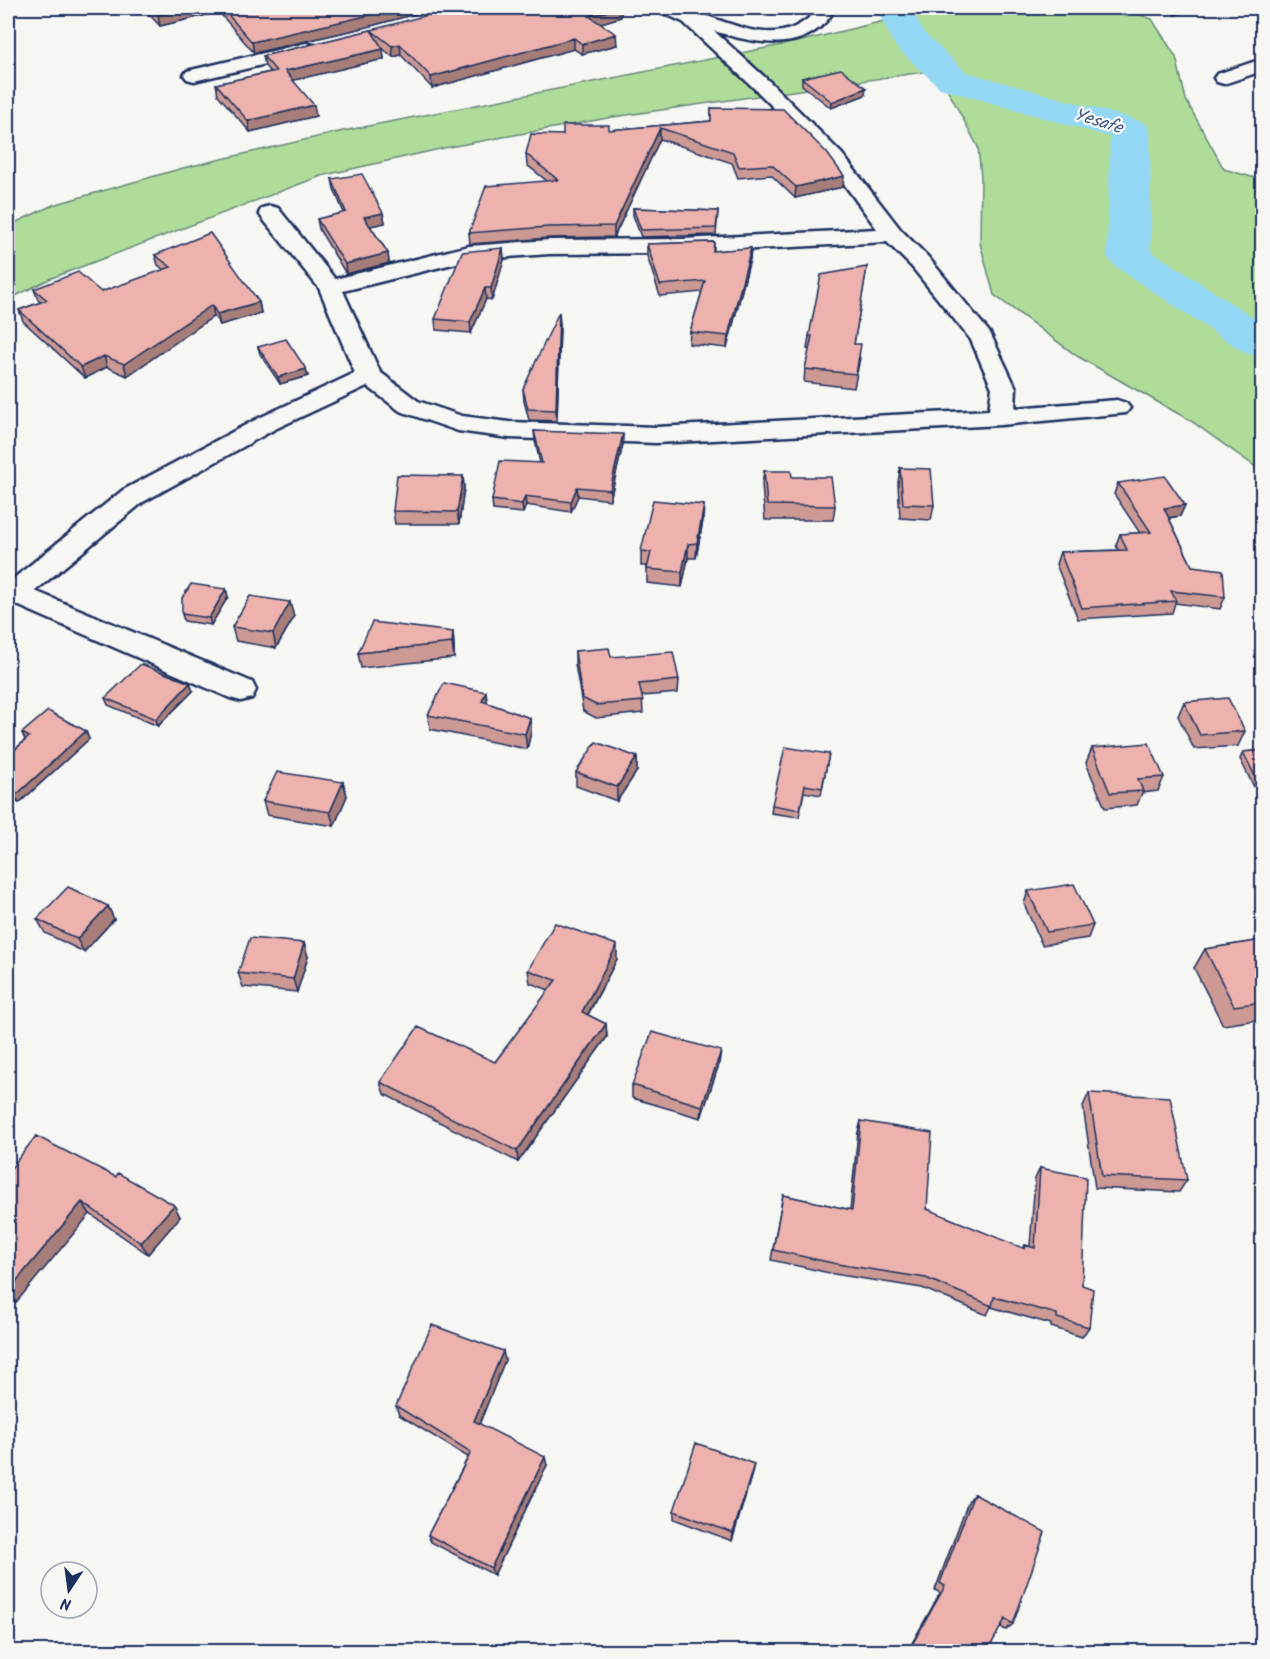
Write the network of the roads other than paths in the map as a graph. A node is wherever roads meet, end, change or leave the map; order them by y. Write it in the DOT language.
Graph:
graph roads {
  1 [pos="667,8"];
  2 [pos="815,8"];
  3 [pos="689,18"];
  4 [pos="327,44"];
  5 [pos="1263,65"];
  6 [pos="194,75"];
  7 [pos="1224,78"];
  8 [pos="270,213"];
  9 [pos="893,236"];
  10 [pos="330,287"];
  11 [pos="369,376"];
  12 [pos="1117,408"];
  13 [pos="1001,417"];
  14 [pos="11,596"];
  15 [pos="242,690"];
  1 -- 3 [label="street"];
  2 -- 3 [label="street"];
  3 -- 9 [label="street"];
  4 -- 6 [label="street"];
  5 -- 7 [label="street"];
  8 -- 10 [label="street"];
  9 -- 10 [label="street"];
  9 -- 13 [label="street"];
  10 -- 11 [label="street"];
  11 -- 13 [label="street"];
  11 -- 14 [label="street"];
  12 -- 13 [label="street"];
  14 -- 15 [label="street"];
}
